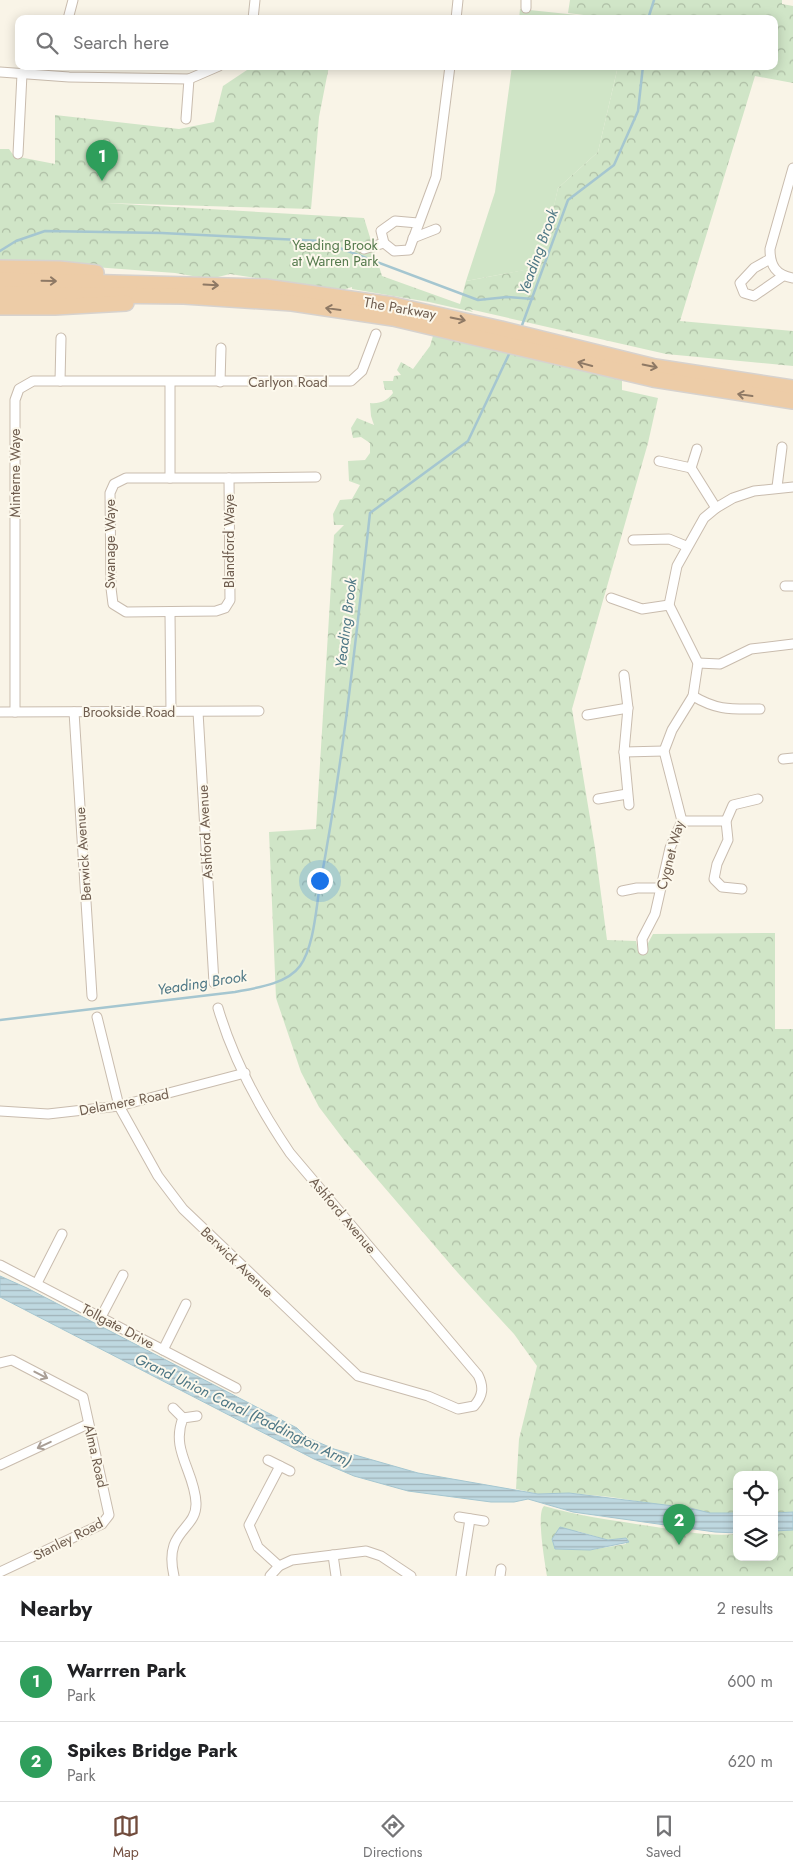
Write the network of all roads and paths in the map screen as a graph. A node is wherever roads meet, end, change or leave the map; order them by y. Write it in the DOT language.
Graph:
graph roads {
  1 [pos="73,0"];
  2 [pos="256,0"];
  3 [pos="458,0"];
  4 [pos="69,15"];
  5 [pos="254,15"];
  6 [pos="456,15"];
  7 [pos="61,70"];
  8 [pos="210,70"];
  9 [pos="449,70"];
  10 [pos="0,72"];
  11 [pos="22,74"];
  12 [pos="60,76"];
  13 [pos="189,79"];
  14 [pos="186,119"];
  15 [pos="18,154"];
  16 [pos="793,168"];
  17 [pos="790,198"];
  18 [pos="418,222"];
  19 [pos="436,230"];
  20 [pos="413,238"];
  21 [pos="384,243"];
  22 [pos="364,249"];
  23 [pos="770,259"];
  24 [pos="0,268"];
  25 [pos="783,276"];
  26 [pos="793,278"];
  27 [pos="0,280"];
  28 [pos="185,290"];
  29 [pos="0,294"];
  30 [pos="0,307"];
  31 [pos="376,334"];
  32 [pos="61,338"];
  33 [pos="534,344"];
  34 [pos="221,348"];
  35 [pos="60,381"];
  36 [pos="170,382"];
  37 [pos="220,382"];
  38 [pos="793,388"];
  39 [pos="793,401"];
  40 [pos="782,447"];
  41 [pos="697,449"];
  42 [pos="659,460"];
  43 [pos="690,468"];
  44 [pos="316,477"];
  45 [pos="170,478"];
  46 [pos="229,478"];
  47 [pos="777,487"];
  48 [pos="793,487"];
  49 [pos="716,508"];
  50 [pos="633,540"];
  51 [pos="686,546"];
  52 [pos="611,598"];
  53 [pos="669,605"];
  54 [pos="170,613"];
  55 [pos="793,644"];
  56 [pos="698,663"];
  57 [pos="624,675"];
  58 [pos="694,696"];
  59 [pos="628,708"];
  60 [pos="760,709"];
  61 [pos="259,711"];
  62 [pos="0,712"];
  63 [pos="15,712"];
  64 [pos="74,712"];
  65 [pos="171,712"];
  66 [pos="198,712"];
  67 [pos="586,715"];
  68 [pos="664,751"];
  69 [pos="624,752"];
  70 [pos="627,794"];
  71 [pos="598,799"];
  72 [pos="758,799"];
  73 [pos="629,805"];
  74 [pos="682,821"];
  75 [pos="726,821"];
  76 [pos="661,888"];
  77 [pos="742,889"];
  78 [pos="622,891"];
  79 [pos="643,950"];
  80 [pos="214,983"];
  81 [pos="92,996"];
  82 [pos="218,1008"];
  83 [pos="98,1017"];
  84 [pos="245,1074"];
  85 [pos="119,1106"];
  86 [pos="0,1111"];
  87 [pos="62,1234"];
  88 [pos="0,1265"];
  89 [pos="123,1275"];
  90 [pos="37,1283"];
  91 [pos="186,1304"];
  92 [pos="101,1317"];
  93 [pos="163,1350"];
  94 [pos="0,1363"];
  95 [pos="236,1388"];
  96 [pos="474,1406"];
  97 [pos="174,1408"];
  98 [pos="197,1416"];
  99 [pos="183,1418"];
  100 [pos="88,1424"];
  101 [pos="268,1460"];
  102 [pos="0,1465"];
  103 [pos="280,1466"];
  104 [pos="290,1471"];
  105 [pos="459,1517"];
  106 [pos="108,1518"];
  107 [pos="470,1519"];
  108 [pos="484,1521"];
  109 [pos="333,1555"];
  110 [pos="279,1566"];
  111 [pos="0,1572"];
  112 [pos="174,1576"];
  113 [pos="270,1576"];
  114 [pos="336,1576"];
  115 [pos="410,1576"];
  116 [pos="462,1576"];
  1 -- 4 [label="street"];
  2 -- 5 [label="street"];
  3 -- 6 [label="street"];
  7 -- 12 [label="street"];
  8 -- 13 [label="street"];
  9 -- 18 [label="street"];
  10 -- 11 [label="street"];
  11 -- 12 [label="street"];
  11 -- 15 [label="street"];
  12 -- 13 [label="street"];
  13 -- 14 [label="street"];
  16 -- 17 [label="street"];
  17 -- 23 [label="street"];
  18 -- 20 [label="street"];
  18 -- 21 [label="street"];
  19 -- 20 [label="street"];
  20 -- 21 [label="street"];
  21 -- 22 [label="street"];
  23 -- 25 [label="street"];
  23 -- 25 [label="street"];
  24 -- 28 [label="highway"];
  25 -- 26 [label="street"];
  27 -- 28 [label="highway, The Parkway, one-way"];
  28 -- 29 [label="highway, The Parkway"];
  28 -- 30 [label="highway"];
  28 -- 33 [label="highway, The Parkway"];
  31 -- 37 [label="street, Carlyon Road"];
  32 -- 35 [label="street"];
  33 -- 38 [label="highway, The Parkway, one-way"];
  39 -- 33 [label="highway, The Parkway, one-way"];
  34 -- 37 [label="street"];
  35 -- 36 [label="street, Minterne Waye"];
  35 -- 63 [label="street, Minterne Waye"];
  36 -- 37 [label="street, Carlyon Road"];
  36 -- 45 [label="street"];
  40 -- 47 [label="street"];
  41 -- 43 [label="street"];
  42 -- 43 [label="street"];
  43 -- 49 [label="street"];
  44 -- 46 [label="street, Blandford Waye"];
  45 -- 46 [label="street, Blandford Waye"];
  45 -- 54 [label="street, Swanage Waye"];
  46 -- 54 [label="street, Blandford Waye"];
  47 -- 48 [label="street"];
  47 -- 49 [label="street"];
  49 -- 51 [label="street"];
  50 -- 51 [label="street"];
  51 -- 53 [label="street"];
  52 -- 53 [label="street"];
  53 -- 56 [label="street"];
  54 -- 65 [label="street"];
  55 -- 56 [label="street"];
  56 -- 58 [label="street"];
  57 -- 59 [label="street"];
  58 -- 60 [label="street"];
  58 -- 68 [label="street"];
  59 -- 67 [label="street"];
  59 -- 69 [label="street"];
  61 -- 66 [label="street, Brookside Road"];
  62 -- 63 [label="street, Brookside Road"];
  63 -- 64 [label="street, Brookside Road"];
  64 -- 65 [label="street, Brookside Road"];
  64 -- 81 [label="street, Berwick Avenue"];
  65 -- 66 [label="street, Brookside Road"];
  66 -- 80 [label="street, Ashford Avenue"];
  68 -- 69 [label="street"];
  68 -- 74 [label="street, Cygnet Way"];
  69 -- 70 [label="street"];
  70 -- 71 [label="street"];
  70 -- 73 [label="street"];
  72 -- 75 [label="street"];
  74 -- 75 [label="street"];
  74 -- 76 [label="street, Cygnet Way"];
  75 -- 77 [label="street"];
  76 -- 78 [label="street"];
  76 -- 79 [label="street, Cygnet Way"];
  82 -- 84 [label="street, Ashford Avenue"];
  83 -- 85 [label="street, Berwick Avenue"];
  84 -- 85 [label="street, Delamere Road"];
  84 -- 96 [label="street, Ashford Avenue"];
  85 -- 86 [label="street, Delamere Road"];
  85 -- 96 [label="street, Berwick Avenue"];
  87 -- 90 [label="street"];
  88 -- 90 [label="street, Tollgate Drive"];
  89 -- 92 [label="street"];
  90 -- 92 [label="street, Tollgate Drive"];
  91 -- 93 [label="street"];
  92 -- 93 [label="street, Tollgate Drive"];
  93 -- 95 [label="street, Tollgate Drive"];
  94 -- 100 [label="street, Alma Road, one-way"];
  97 -- 99 [label="street"];
  98 -- 99 [label="street"];
  99 -- 112 [label="street"];
  100 -- 102 [label="street, one-way"];
  100 -- 106 [label="street, Alma Road"];
  101 -- 103 [label="street"];
  103 -- 104 [label="street"];
  103 -- 110 [label="street"];
  105 -- 107 [label="street"];
  106 -- 111 [label="street, Stanley Road"];
  107 -- 108 [label="street"];
  107 -- 116 [label="street"];
  109 -- 110 [label="street"];
  109 -- 114 [label="street"];
  109 -- 115 [label="street"];
  110 -- 113 [label="street"];
}
